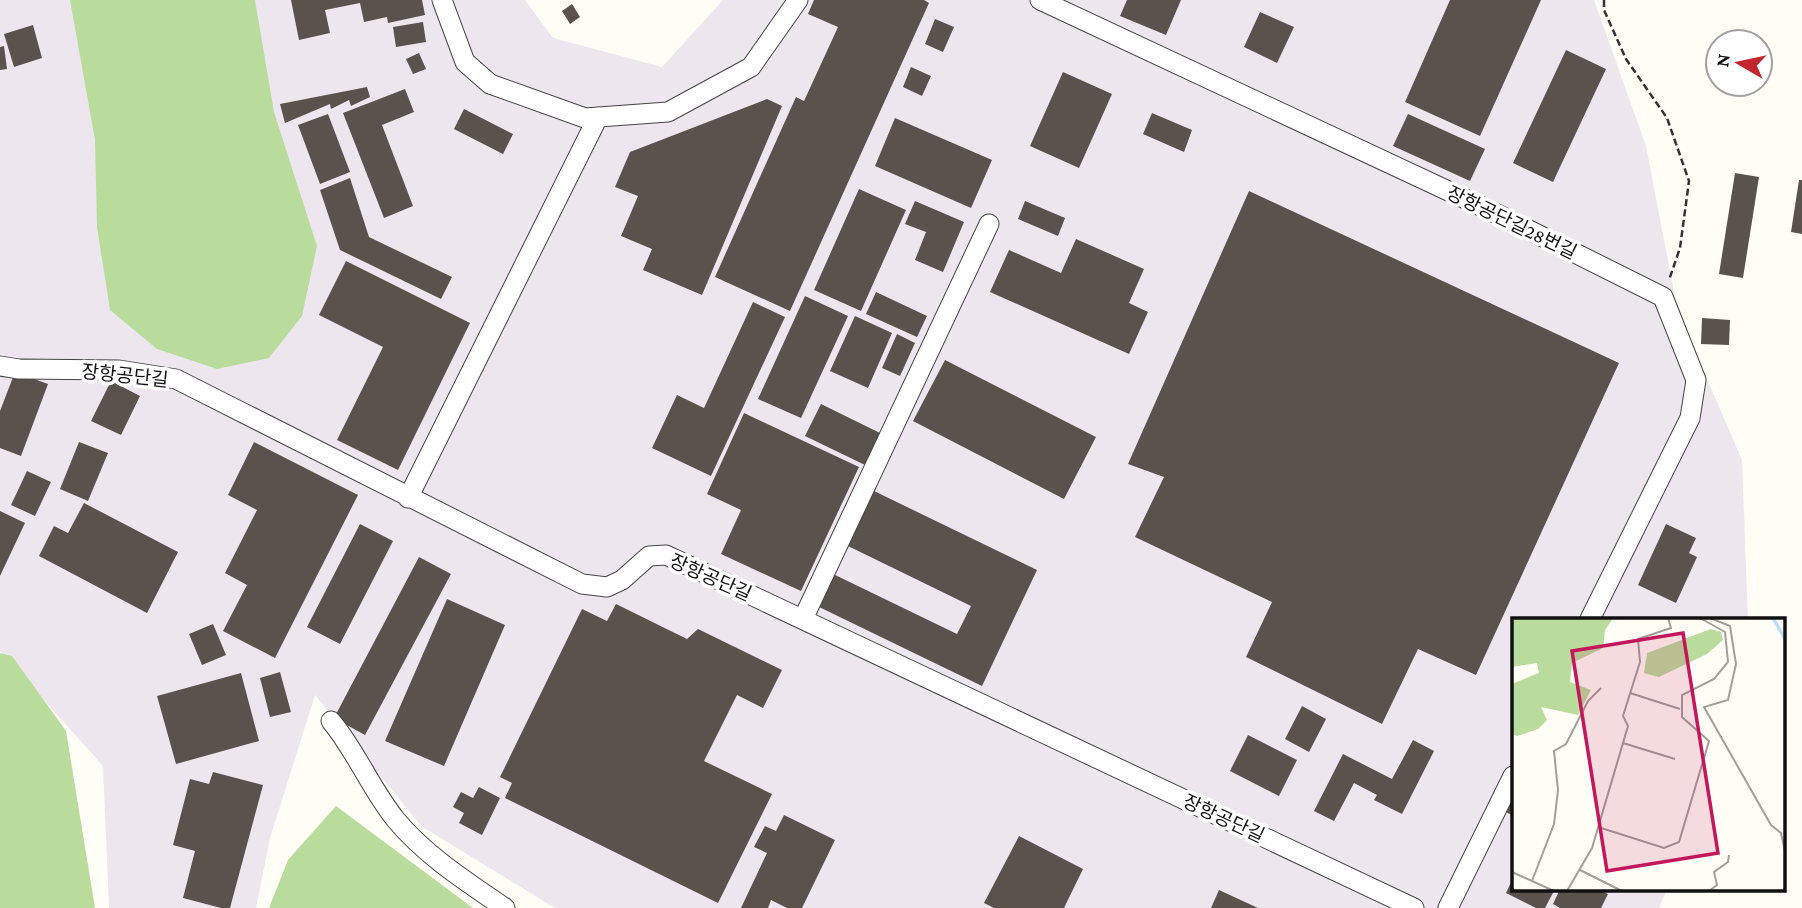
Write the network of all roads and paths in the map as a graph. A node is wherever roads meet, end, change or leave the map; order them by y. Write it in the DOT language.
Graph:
graph roads {
  1 [pos="442,0"];
  2 [pos="798,0"];
  3 [pos="1040,0"];
  4 [pos="1605,0"];
  5 [pos="598,117"];
  6 [pos="989,224"];
  7 [pos="1663,297"];
  8 [pos="0,366"];
  9 [pos="408,498"];
  10 [pos="1590,618"];
  11 [pos="803,619"];
  12 [pos="331,721"];
  13 [pos="1512,778"];
  14 [pos="505,908"];
  15 [pos="1414,908"];
  16 [pos="1448,908"];
  1 -- 5 [label="street"];
  2 -- 5 [label="street"];
  3 -- 7 [label="street, 장항공단길28번길"];
  4 -- 7 [label="path"];
  5 -- 9 [label="street"];
  6 -- 11 [label="street"];
  7 -- 10 [label="street"];
  8 -- 9 [label="street, 장항공단길"];
  9 -- 11 [label="street, 장항공단길"];
  11 -- 15 [label="street, 장항공단길"];
  12 -- 14 [label="street"];
  13 -- 16 [label="street"];
}
